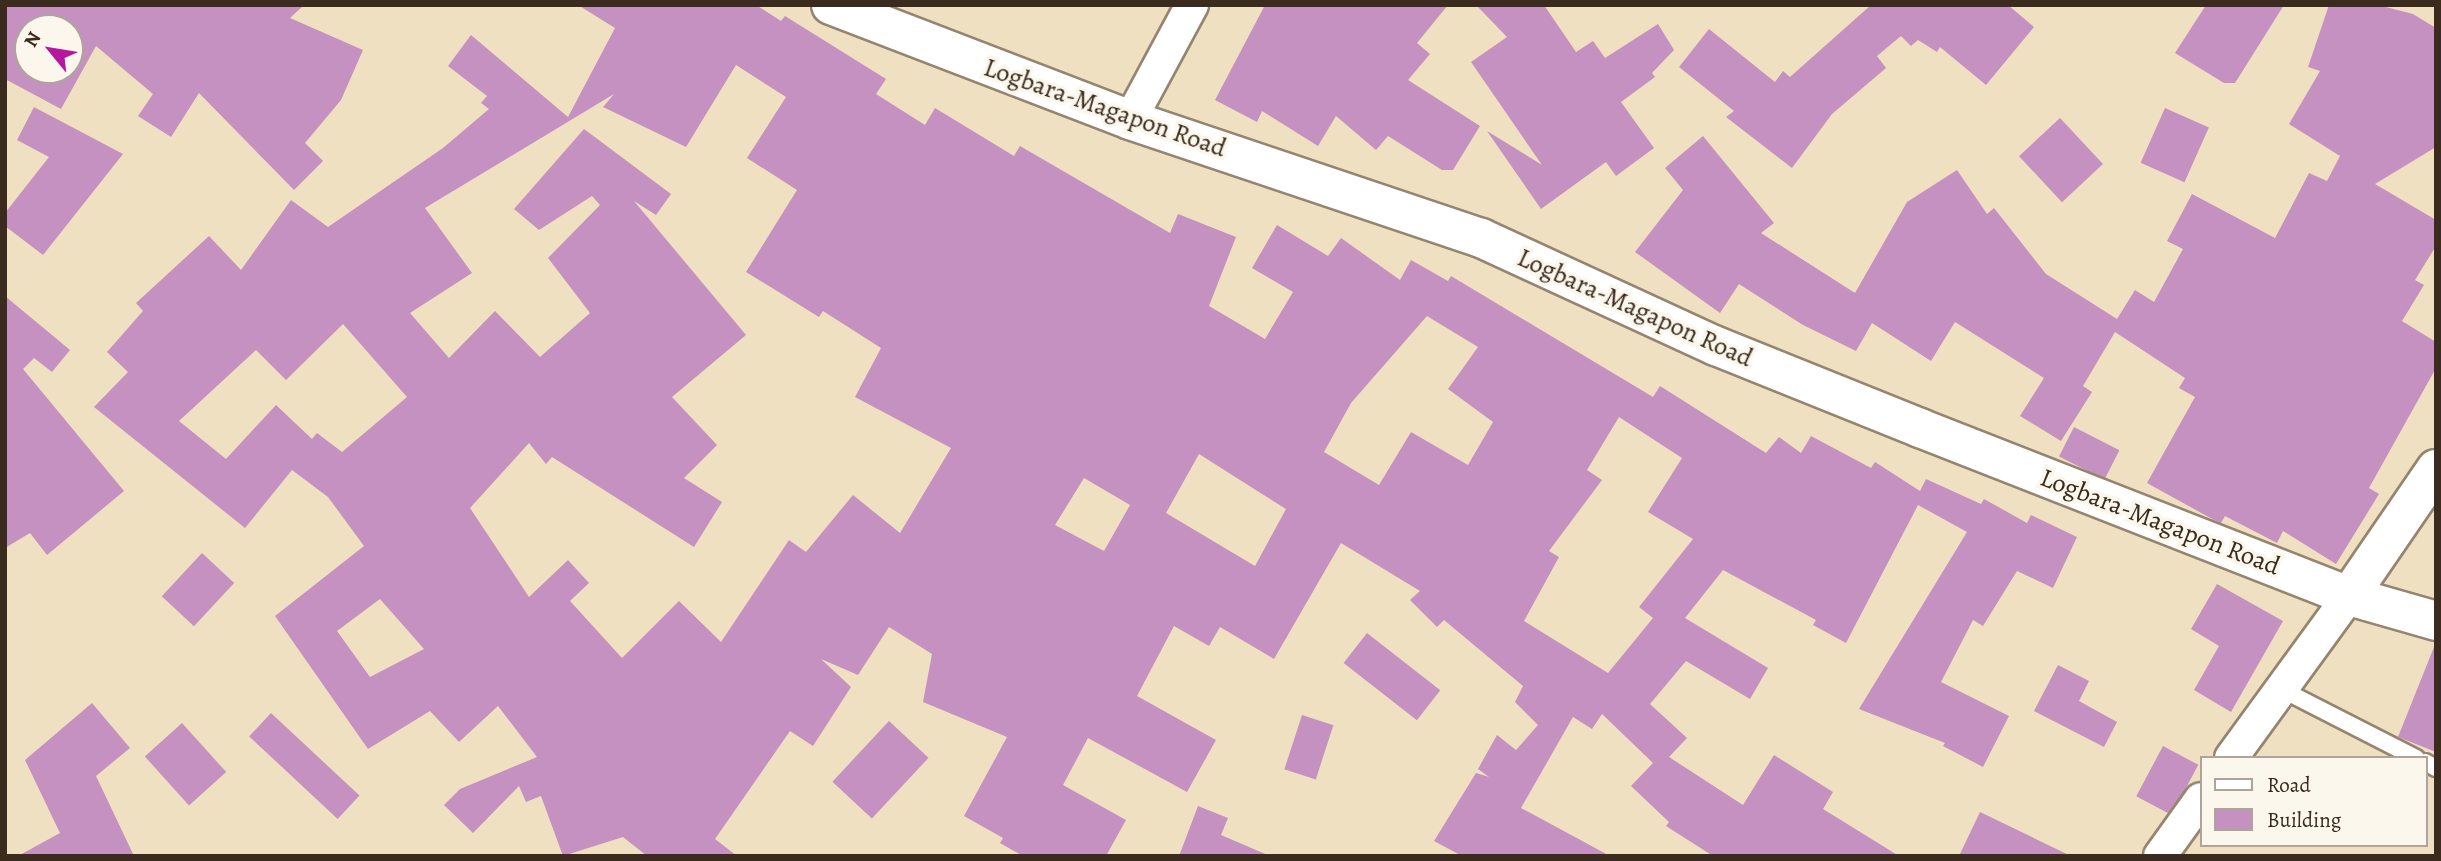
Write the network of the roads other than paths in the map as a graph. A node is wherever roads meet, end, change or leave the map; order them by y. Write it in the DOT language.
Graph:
graph roads {
  1 [pos="831,5"];
  2 [pos="1192,5"];
  3 [pos="1130,120"];
  4 [pos="2436,468"];
  5 [pos="2348,596"];
  6 [pos="2436,621"];
  7 [pos="2281,690"];
  8 [pos="2232,756"];
  9 [pos="2412,756"];
  10 [pos="2200,801"];
  11 [pos="2161,856"];
  1 -- 3 [label="street, Logbara-Magapon Road"];
  2 -- 3 [label="street"];
  3 -- 5 [label="street, Logbara-Magapon Road"];
  4 -- 5 [label="street"];
  5 -- 6 [label="street, Logbara-Magapon Road"];
  5 -- 7 [label="street"];
  7 -- 8 [label="street"];
  7 -- 9 [label="lane"];
  10 -- 11 [label="street"];
}
